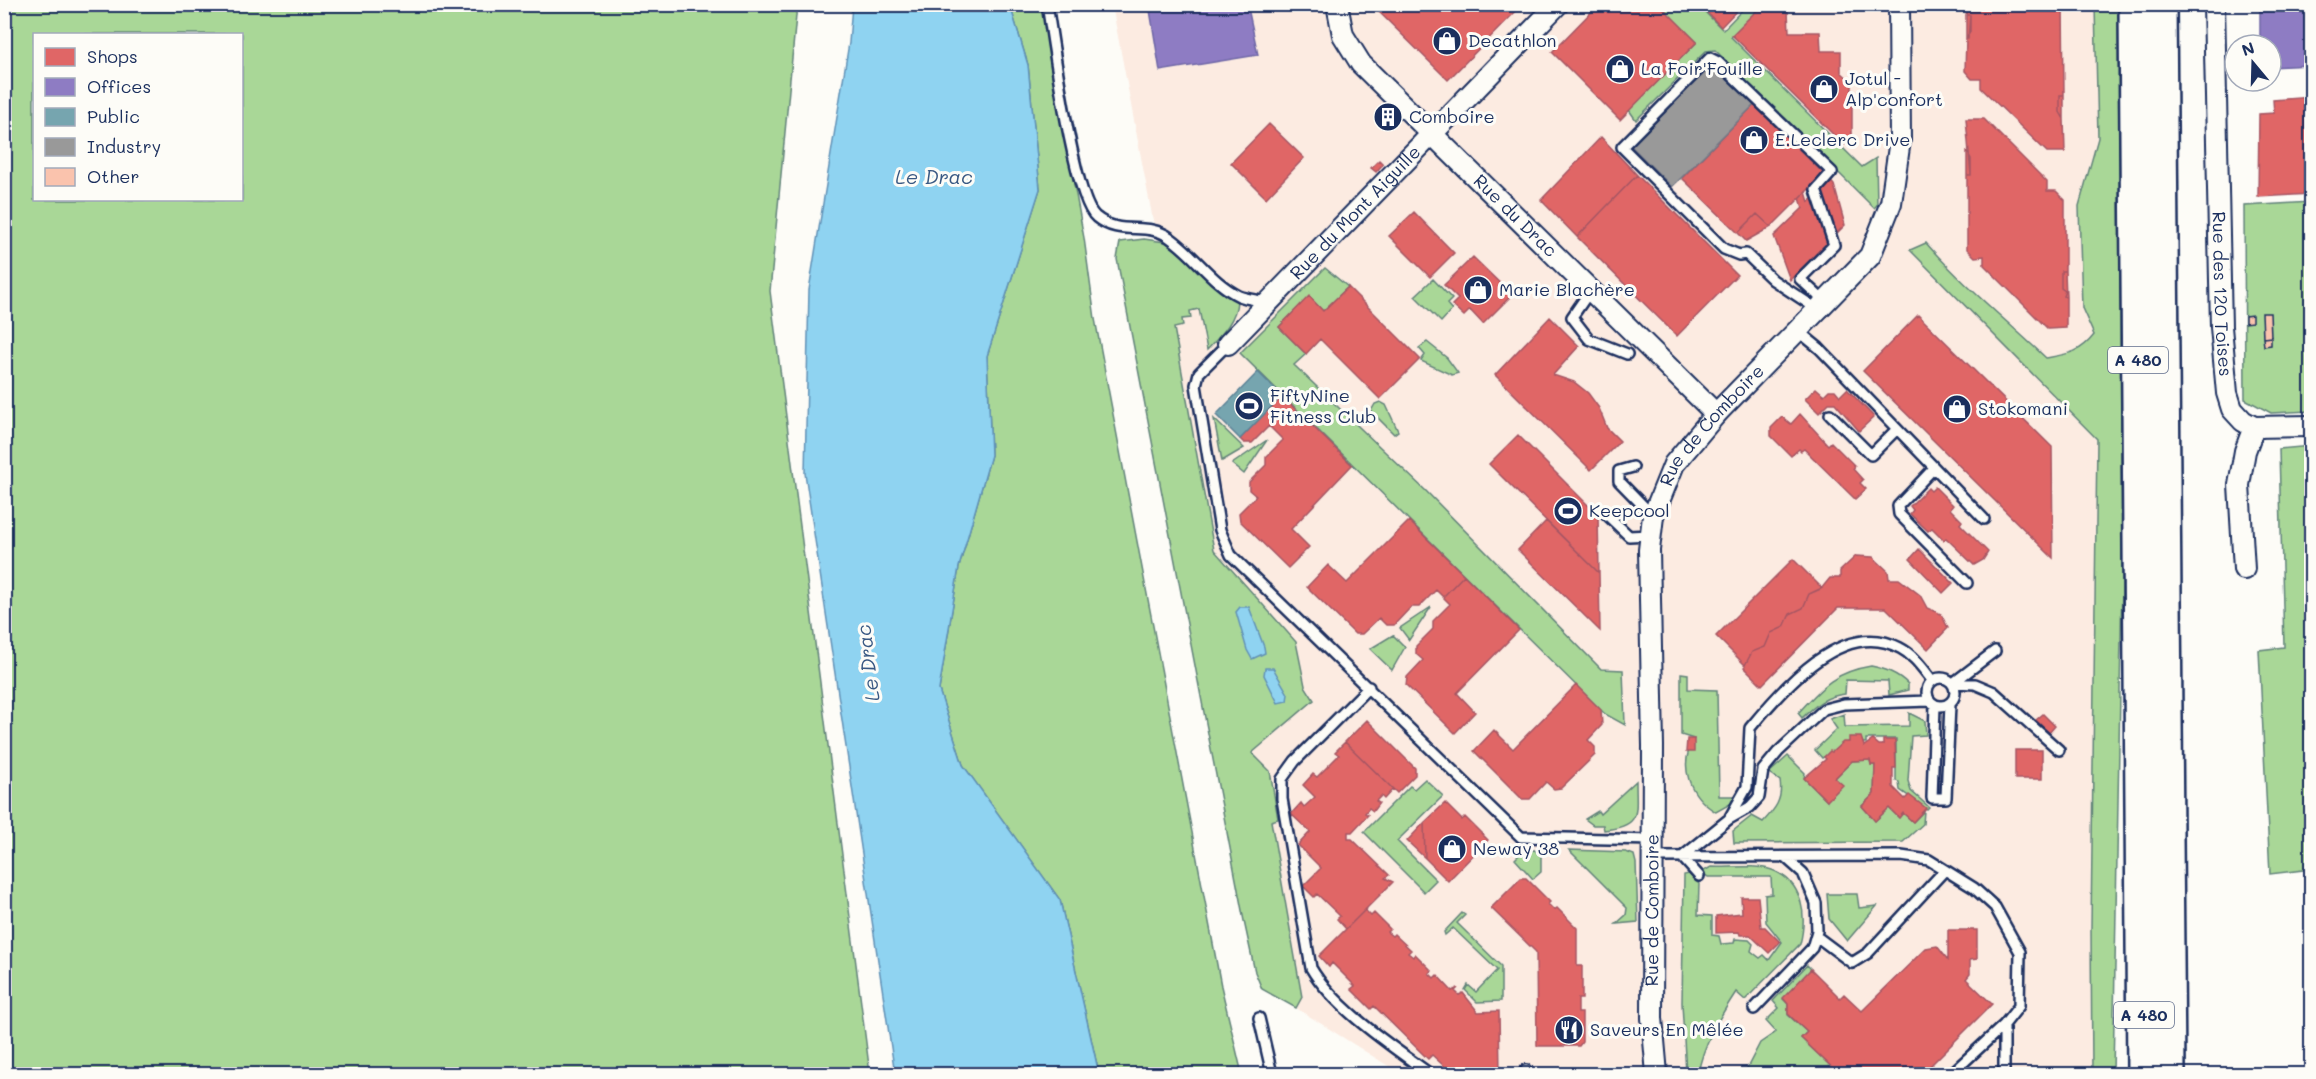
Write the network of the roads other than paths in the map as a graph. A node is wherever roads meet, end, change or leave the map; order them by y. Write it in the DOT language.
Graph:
graph roads {
  1 [pos="1047,4"];
  2 [pos="1337,4"];
  3 [pos="1558,4"];
  4 [pos="1899,4"];
  5 [pos="2136,4"];
  6 [pos="2159,4"];
  7 [pos="2214,4"];
  8 [pos="1431,134"];
  9 [pos="1590,291"];
  10 [pos="1266,302"];
  11 [pos="1821,305"];
  12 [pos="1797,330"];
  13 [pos="1228,344"];
  14 [pos="1627,354"];
  15 [pos="1716,414"];
  16 [pos="1830,414"];
  17 [pos="2312,426"];
  18 [pos="2254,427"];
  19 [pos="1897,429"];
  20 [pos="1633,467"];
  21 [pos="1934,468"];
  22 [pos="1606,514"];
  23 [pos="1984,519"];
  24 [pos="1651,525"];
  25 [pos="2244,569"];
  26 [pos="1967,583"];
  27 [pos="1995,651"];
  28 [pos="1932,680"];
  29 [pos="1953,683"];
  30 [pos="1369,687"];
  31 [pos="1932,703"];
  32 [pos="1950,704"];
  33 [pos="2059,750"];
  34 [pos="1729,819"];
  35 [pos="1653,848"];
  36 [pos="1682,857"];
  37 [pos="1785,857"];
  38 [pos="1945,870"];
  39 [pos="1699,876"];
  40 [pos="1816,936"];
  41 [pos="2143,955"];
  42 [pos="1754,1009"];
  43 [pos="1259,1018"];
  44 [pos="1652,1018"];
  45 [pos="2004,1025"];
  46 [pos="1272,1074"];
  47 [pos="1430,1074"];
  48 [pos="1648,1074"];
  49 [pos="1657,1074"];
  50 [pos="1951,1074"];
  51 [pos="2004,1074"];
  52 [pos="2126,1074"];
  53 [pos="2144,1074"];
  54 [pos="2168,1074"];
  1 -- 10 [label="lane"];
  2 -- 8 [label="street, Rue du Drac"];
  3 -- 8 [label="street, Rue du Mont Aiguille"];
  4 -- 11 [label="street, Rue de Comboire"];
  5 -- 41 [label="highway, A 480"];
  6 -- 54 [label="highway, A 480"];
  7 -- 18 [label="street, Rue des 120 Toises"];
  8 -- 9 [label="street, Rue du Drac"];
  8 -- 10 [label="street, Rue du Mont Aiguille"];
  9 -- 14 [label="lane"];
  9 -- 15 [label="street, Rue du Drac"];
  10 -- 13 [label="street, Rue du Mont Aiguille"];
  11 -- 11 [label="lane"];
  11 -- 12 [label="street, Rue de Comboire"];
  12 -- 15 [label="street, Rue de Comboire"];
  12 -- 19 [label="lane"];
  13 -- 30 [label="lane"];
  15 -- 24 [label="street, Rue de Comboire"];
  16 -- 19 [label="lane"];
  17 -- 18 [label="street"];
  18 -- 25 [label="street"];
  19 -- 21 [label="lane"];
  20 -- 24 [label="lane"];
  21 -- 23 [label="lane"];
  21 -- 26 [label="lane"];
  22 -- 24 [label="lane"];
  24 -- 35 [label="street, Rue de Comboire"];
  27 -- 29 [label="lane"];
  28 -- 29 [label="lane"];
  28 -- 31 [label="lane"];
  28 -- 34 [label="lane"];
  29 -- 32 [label="lane"];
  29 -- 33 [label="lane"];
  30 -- 35 [label="lane"];
  30 -- 47 [label="lane"];
  31 -- 32 [label="lane"];
  31 -- 32 [label="lane"];
  31 -- 34 [label="lane"];
  34 -- 36 [label="lane"];
  35 -- 36 [label="lane"];
  35 -- 44 [label="street, Rue de Comboire"];
  36 -- 37 [label="lane"];
  36 -- 39 [label="lane"];
  37 -- 38 [label="lane"];
  37 -- 40 [label="lane"];
  38 -- 40 [label="lane"];
  38 -- 45 [label="lane"];
  40 -- 42 [label="lane"];
  41 -- 52 [label="highway"];
  41 -- 53 [label="highway, A 480"];
  43 -- 46 [label="lane"];
  44 -- 48 [label="street"];
  44 -- 49 [label="street, Rue de Comboire"];
  45 -- 50 [label="lane"];
  45 -- 51 [label="lane"];
}
